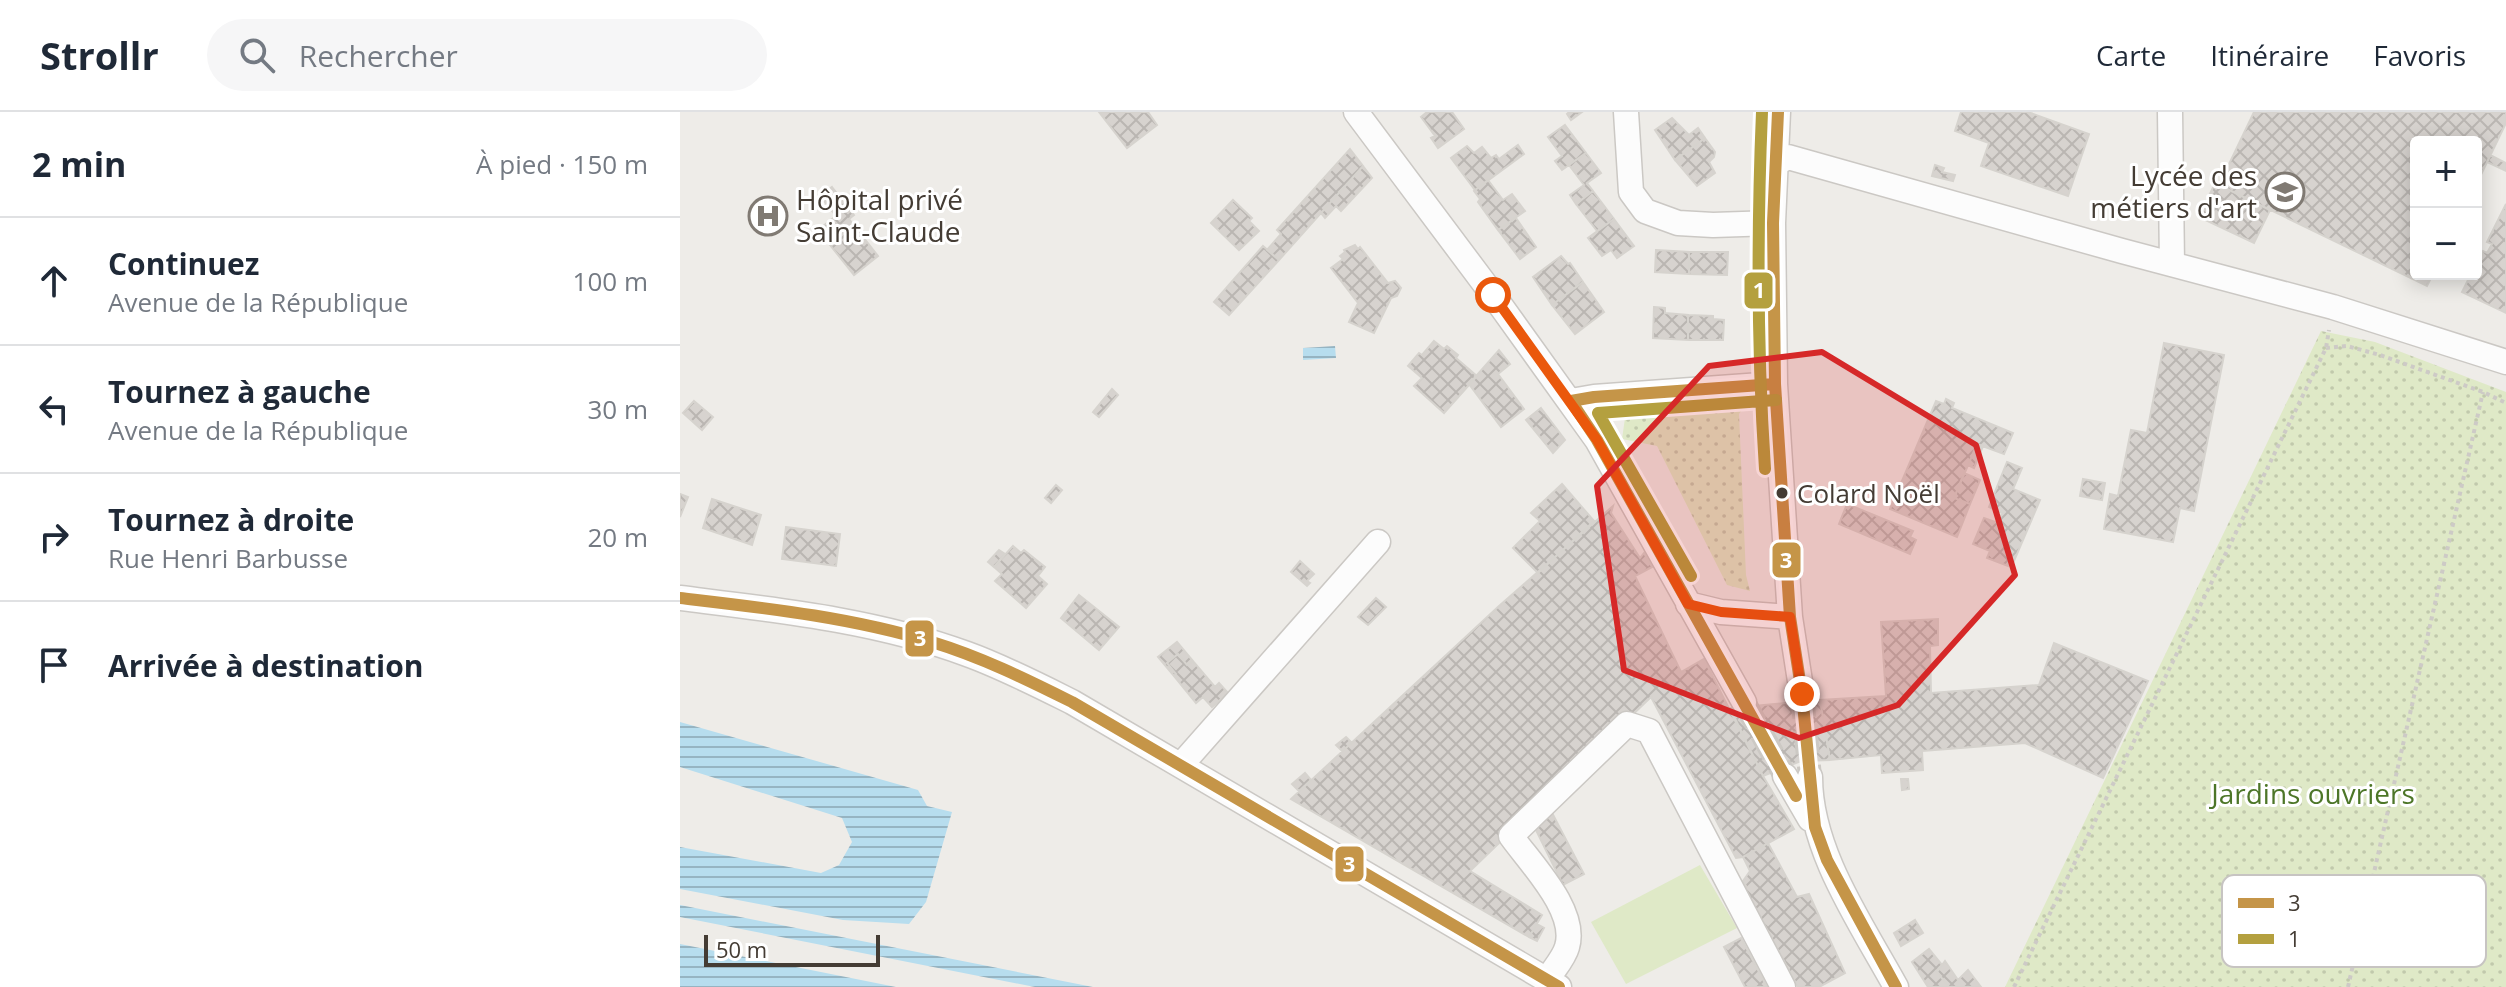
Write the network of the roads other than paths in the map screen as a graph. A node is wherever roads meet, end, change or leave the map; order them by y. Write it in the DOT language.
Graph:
graph roads {
  1 [pos="1356,112"];
  2 [pos="1626,112"];
  3 [pos="1778,112"];
  4 [pos="2170,112"];
  5 [pos="1777,163"];
  6 [pos="1773,223"];
  7 [pos="2172,264"];
  8 [pos="2506,362"];
  9 [pos="1775,384"];
  10 [pos="1571,401"];
  11 [pos="1378,542"];
  12 [pos="680,598"];
  13 [pos="1688,604"];
  14 [pos="1790,617"];
  15 [pos="1802,694"];
  16 [pos="1744,702"];
  17 [pos="1181,765"];
  18 [pos="1785,776"];
  19 [pos="1810,777"];
  20 [pos="1815,827"];
  21 [pos="1553,984"];
  22 [pos="1783,987"];
  23 [pos="1896,987"];
  1 -- 10 [label="street"];
  2 -- 6 [label="street"];
  3 -- 5 [label="street"];
  4 -- 7 [label="street"];
  5 -- 6 [label="street"];
  5 -- 7 [label="street"];
  6 -- 9 [label="street"];
  7 -- 8 [label="street"];
  9 -- 10 [label="street"];
  9 -- 14 [label="street"];
  10 -- 13 [label="street"];
  11 -- 17 [label="street"];
  12 -- 17 [label="street"];
  13 -- 14 [label="street"];
  13 -- 16 [label="street"];
  14 -- 15 [label="street"];
  17 -- 21 [label="street"];
  18 -- 20 [label="street"];
  19 -- 20 [label="street"];
  20 -- 23 [label="street"];
  21 -- 22 [label="street"];
}
